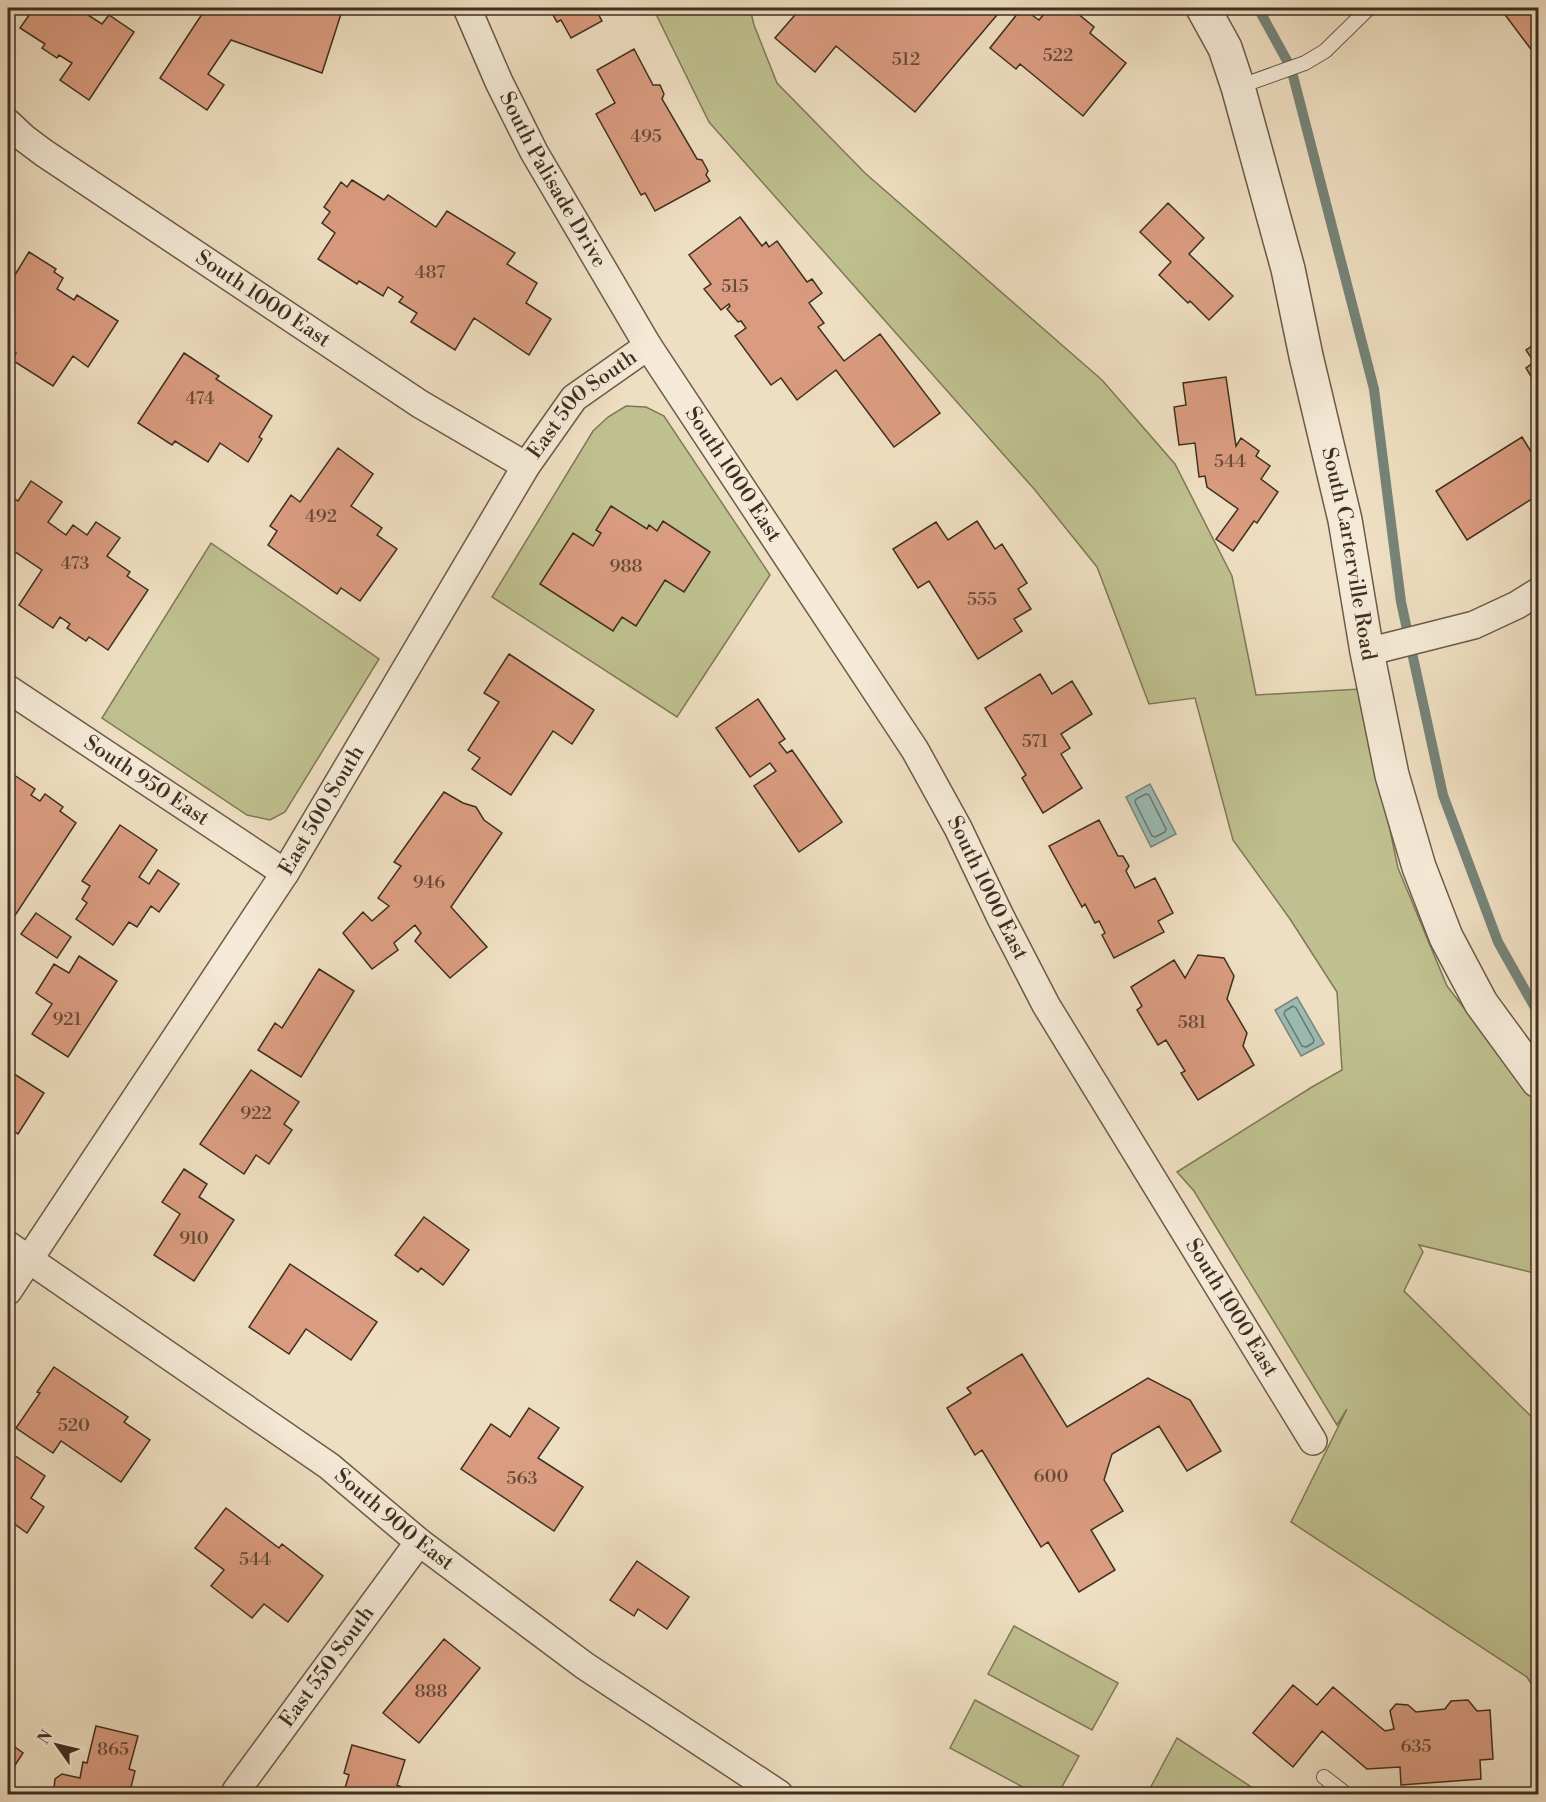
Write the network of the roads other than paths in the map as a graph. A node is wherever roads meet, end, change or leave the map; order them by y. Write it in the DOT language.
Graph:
graph roads {
  1 [pos="467,8"];
  2 [pos="1203,8"];
  3 [pos="1369,8"];
  4 [pos="1238,87"];
  5 [pos="8,123"];
  6 [pos="648,346"];
  7 [pos="526,466"];
  8 [pos="1539,592"];
  9 [pos="1367,652"];
  10 [pos="8,689"];
  11 [pos="285,873"];
  12 [pos="1539,1081"];
  13 [pos="18,1252"];
  14 [pos="8,1291"];
  15 [pos="1313,1441"];
  16 [pos="419,1542"];
  17 [pos="1324,1777"];
  18 [pos="236,1791"];
  19 [pos="779,1794"];
  20 [pos="1346,1794"];
  1 -- 6 [label="street, South Palisade Drive"];
  2 -- 4 [label="street, South Carterville Road"];
  3 -- 4 [label="lane"];
  4 -- 9 [label="street, South Carterville Road"];
  5 -- 7 [label="street, South 1000 East"];
  6 -- 7 [label="street, East 500 South"];
  6 -- 15 [label="street, South 1000 East"];
  7 -- 11 [label="street, East 500 South"];
  8 -- 9 [label="street"];
  9 -- 12 [label="street, South Carterville Road"];
  10 -- 11 [label="street, South 950 East"];
  11 -- 13 [label="street, East 500 South"];
  13 -- 14 [label="street, East 500 South"];
  13 -- 16 [label="street, South 900 East"];
  16 -- 18 [label="street, East 550 South"];
  16 -- 19 [label="street, South 900 East"];
  17 -- 20 [label="lane"];
}
